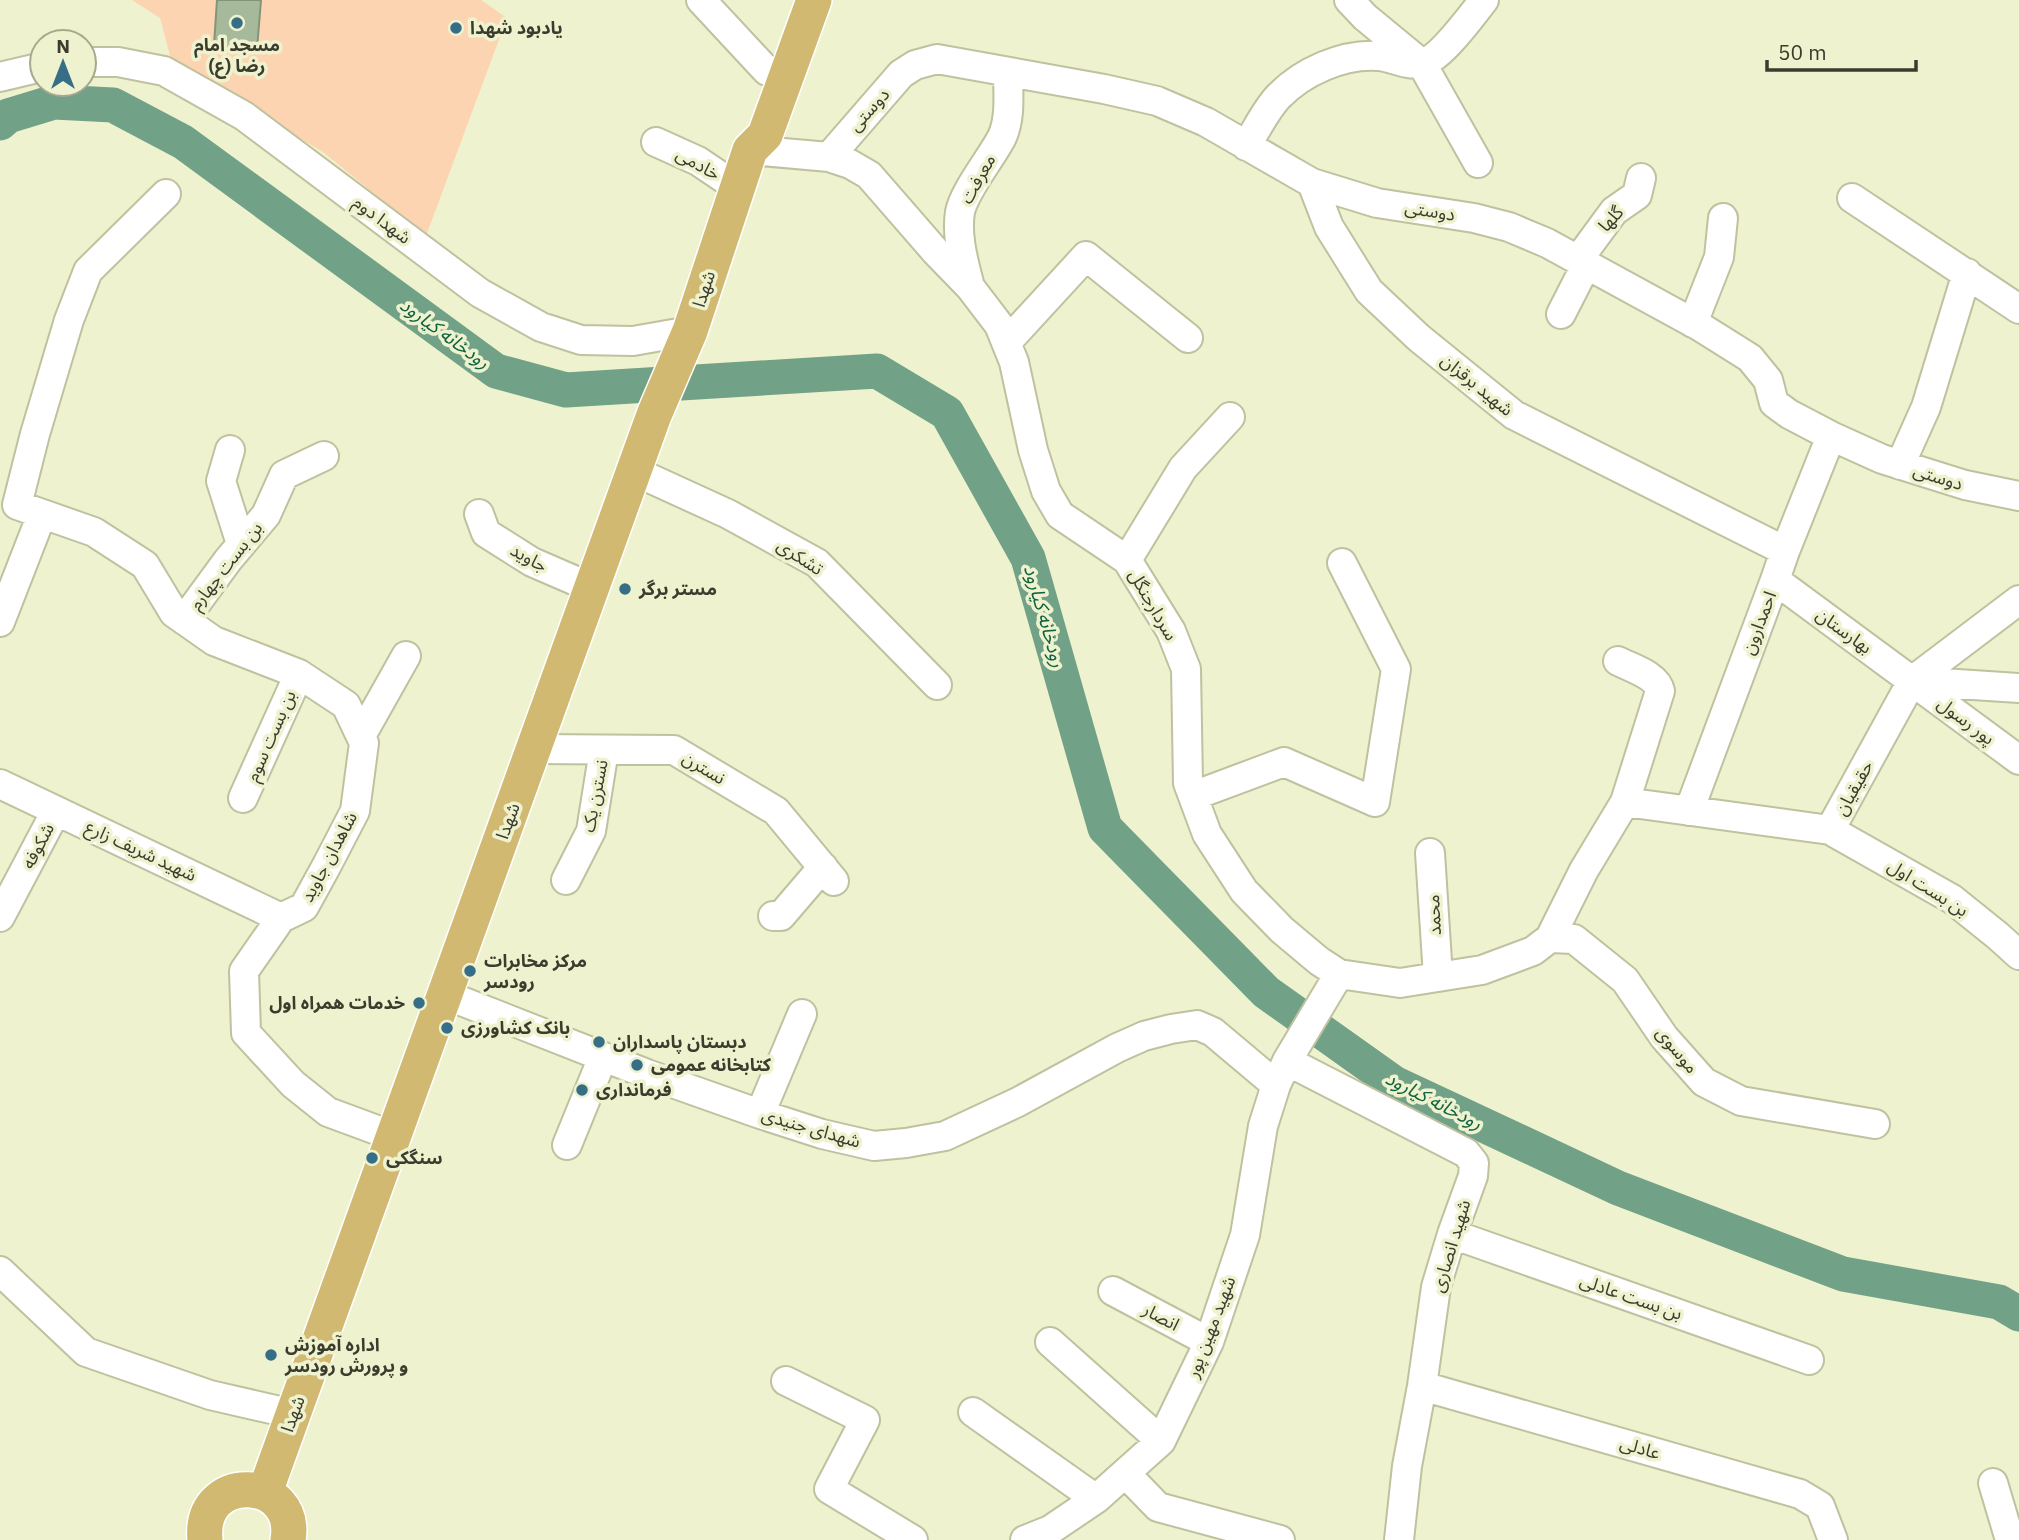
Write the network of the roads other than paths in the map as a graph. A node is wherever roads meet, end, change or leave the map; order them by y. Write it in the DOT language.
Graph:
graph roads {
  1 [pos="701,0"];
  2 [pos="792,0"];
  3 [pos="814,0"];
  4 [pos="1349,0"];
  5 [pos="1484,0"];
  6 [pos="98,62"];
  7 [pos="1422,64"];
  8 [pos="28,70"];
  9 [pos="767,71"];
  10 [pos="1009,72"];
  11 [pos="0,77"];
  12 [pos="656,142"];
  13 [pos="1246,146"];
  14 [pos="750,150"];
  15 [pos="829,157"];
  16 [pos="1478,163"];
  17 [pos="1641,178"];
  18 [pos="1312,183"];
  19 [pos="738,188"];
  20 [pos="166,194"];
  21 [pos="1852,198"];
  22 [pos="1723,218"];
  23 [pos="1582,262"];
  24 [pos="1967,274"];
  25 [pos="970,287"];
  26 [pos="2019,309"];
  27 [pos="1561,313"];
  28 [pos="1693,323"];
  29 [pos="690,331"];
  30 [pos="1188,338"];
  31 [pos="1007,342"];
  32 [pos="1230,417"];
  33 [pos="1831,436"];
  34 [pos="230,450"];
  35 [pos="324,456"];
  36 [pos="1900,465"];
  37 [pos="634,471"];
  38 [pos="2019,496"];
  39 [pos="29,510"];
  40 [pos="479,514"];
  41 [pos="242,544"];
  42 [pos="1784,551"];
  43 [pos="1127,561"];
  44 [pos="1342,563"];
  45 [pos="1775,580"];
  46 [pos="592,588"];
  47 [pos="2019,600"];
  48 [pos="184,620"];
  49 [pos="0,622"];
  50 [pos="406,656"];
  51 [pos="1618,661"];
  52 [pos="299,674"];
  53 [pos="1912,681"];
  54 [pos="937,685"];
  55 [pos="2019,688"];
  56 [pos="361,736"];
  57 [pos="534,748"];
  58 [pos="604,750"];
  59 [pos="2019,761"];
  60 [pos="0,784"];
  61 [pos="1193,796"];
  62 [pos="243,798"];
  63 [pos="1625,802"];
  64 [pos="56,811"];
  65 [pos="1689,811"];
  66 [pos="1830,830"];
  67 [pos="1430,853"];
  68 [pos="566,880"];
  69 [pos="773,916"];
  70 [pos="0,917"];
  71 [pos="281,918"];
  72 [pos="1550,938"];
  73 [pos="2019,955"];
  74 [pos="1339,974"];
  75 [pos="1438,977"];
  76 [pos="446,995"];
  77 [pos="802,1014"];
  78 [pos="603,1057"];
  79 [pos="1286,1064"];
  80 [pos="760,1114"];
  81 [pos="1875,1124"];
  82 [pos="393,1136"];
  83 [pos="567,1145"];
  84 [pos="1452,1234"];
  85 [pos="0,1271"];
  86 [pos="1114,1291"];
  87 [pos="1050,1342"];
  88 [pos="1209,1342"];
  89 [pos="1809,1360"];
  90 [pos="786,1381"];
  91 [pos="1422,1385"];
  92 [pos="973,1412"];
  93 [pos="293,1414"];
  94 [pos="1161,1441"];
  95 [pos="1125,1473"];
  96 [pos="1993,1483"];
  97 [pos="264,1492"];
  98 [pos="1096,1499"];
  99 [pos="203,1540"];
  100 [pos="288,1540"];
  101 [pos="913,1540"];
  102 [pos="1025,1540"];
  103 [pos="1280,1540"];
  104 [pos="1399,1540"];
  105 [pos="1833,1540"];
  106 [pos="2010,1540"];
  1 -- 9 [label="street"];
  2 -- 9 [label="main road, شهدا"];
  3 -- 14 [label="main road, شهدا"];
  4 -- 7 [label="street"];
  5 -- 7 [label="street"];
  6 -- 29 [label="street, شهدا دوم"];
  7 -- 13 [label="street"];
  7 -- 16 [label="street"];
  8 -- 11 [label="street"];
  9 -- 14 [label="main road, شهدا"];
  10 -- 13 [label="street, دوستی"];
  10 -- 15 [label="street, دوستی"];
  10 -- 25 [label="street, معرفت"];
  12 -- 19 [label="street, خادمی"];
  13 -- 18 [label="street, دوستی"];
  14 -- 15 [label="street, سردارجنگل"];
  14 -- 19 [label="main road, شهدا"];
  15 -- 25 [label="street, سردارجنگل"];
  17 -- 23 [label="street, گلها"];
  18 -- 23 [label="street, دوستی"];
  18 -- 42 [label="street, شهید برقزان"];
  19 -- 29 [label="main road, شهدا"];
  20 -- 39 [label="street"];
  21 -- 24 [label="street"];
  22 -- 28 [label="street"];
  23 -- 27 [label="street, گلها"];
  23 -- 28 [label="street, دوستی"];
  24 -- 26 [label="street"];
  24 -- 36 [label="street"];
  25 -- 31 [label="street, سردارجنگل"];
  28 -- 33 [label="street, دوستی"];
  29 -- 37 [label="main road, شهدا"];
  30 -- 31 [label="street"];
  31 -- 43 [label="street, سردارجنگل"];
  32 -- 43 [label="street"];
  33 -- 36 [label="street, دوستی"];
  33 -- 42 [label="street, احمدارون"];
  34 -- 41 [label="street"];
  35 -- 41 [label="street, بن بست چهارم"];
  36 -- 38 [label="street, دوستی"];
  37 -- 46 [label="main road, شهدا"];
  37 -- 54 [label="street, تشکری"];
  39 -- 48 [label="street, شاهدان جاوید"];
  39 -- 49 [label="street"];
  40 -- 46 [label="street, جاوید"];
  41 -- 48 [label="street, بن بست چهارم"];
  42 -- 45 [label="street, احمدارون"];
  43 -- 61 [label="street, سردارجنگل"];
  44 -- 61 [label="street"];
  45 -- 53 [label="street, بهارستان"];
  45 -- 65 [label="street, احمدارون"];
  46 -- 57 [label="main road, شهدا"];
  47 -- 53 [label="street, حقیقیان"];
  48 -- 52 [label="street, شاهدان جاوید"];
  50 -- 56 [label="street"];
  51 -- 63 [label="street"];
  52 -- 56 [label="street, شاهدان جاوید"];
  52 -- 62 [label="street, بن بست سوم"];
  53 -- 55 [label="street"];
  53 -- 59 [label="street, پور رسول"];
  53 -- 66 [label="street, حقیقیان"];
  56 -- 71 [label="street, شاهدان جاوید"];
  57 -- 58 [label="street, نسترن"];
  57 -- 76 [label="main road, شهدا"];
  58 -- 68 [label="street, نسترن یک"];
  58 -- 69 [label="street, نسترن"];
  60 -- 64 [label="street, شهید شریف زارع"];
  61 -- 74 [label="street, سردارجنگل"];
  63 -- 65 [label="street, حقیقیان"];
  63 -- 72 [label="street"];
  64 -- 70 [label="street, شکوفه"];
  64 -- 71 [label="street, شهید شریف زارع"];
  65 -- 66 [label="street, حقیقیان"];
  66 -- 73 [label="street, بن بست اول"];
  67 -- 75 [label="street, محمد"];
  71 -- 82 [label="street, شاهدان جاوید"];
  72 -- 75 [label="street, سردارجنگل"];
  72 -- 81 [label="street, موسوی"];
  74 -- 75 [label="street, سردارجنگل"];
  74 -- 79 [label="street, شهید مهین پور"];
  76 -- 78 [label="street, شهدای جنیدی"];
  76 -- 82 [label="main road, شهدا"];
  77 -- 80 [label="street"];
  78 -- 80 [label="street, شهدای جنیدی"];
  78 -- 83 [label="street"];
  79 -- 80 [label="street, شهدای جنیدی"];
  79 -- 84 [label="street, شهید انصاری"];
  79 -- 88 [label="street, شهید مهین پور"];
  82 -- 93 [label="main road, شهدا"];
  84 -- 89 [label="street, بن بست عادلی"];
  84 -- 91 [label="street, شهید انصاری"];
  85 -- 93 [label="street"];
  86 -- 88 [label="street, انصار"];
  87 -- 94 [label="street"];
  88 -- 94 [label="street, شهید مهین پور"];
  90 -- 101 [label="street"];
  91 -- 104 [label="street, شهید انصاری"];
  91 -- 105 [label="street, عادلی"];
  92 -- 98 [label="street"];
  93 -- 97 [label="main road, شهدا"];
  94 -- 95 [label="street, شهید مهین پور"];
  95 -- 98 [label="street, شهید مهین پور"];
  95 -- 103 [label="street"];
  96 -- 106 [label="street"];
  97 -- 99 [label="main road"];
  97 -- 100 [label="main road"];
  98 -- 102 [label="street, شهید مهین پور"];
}
